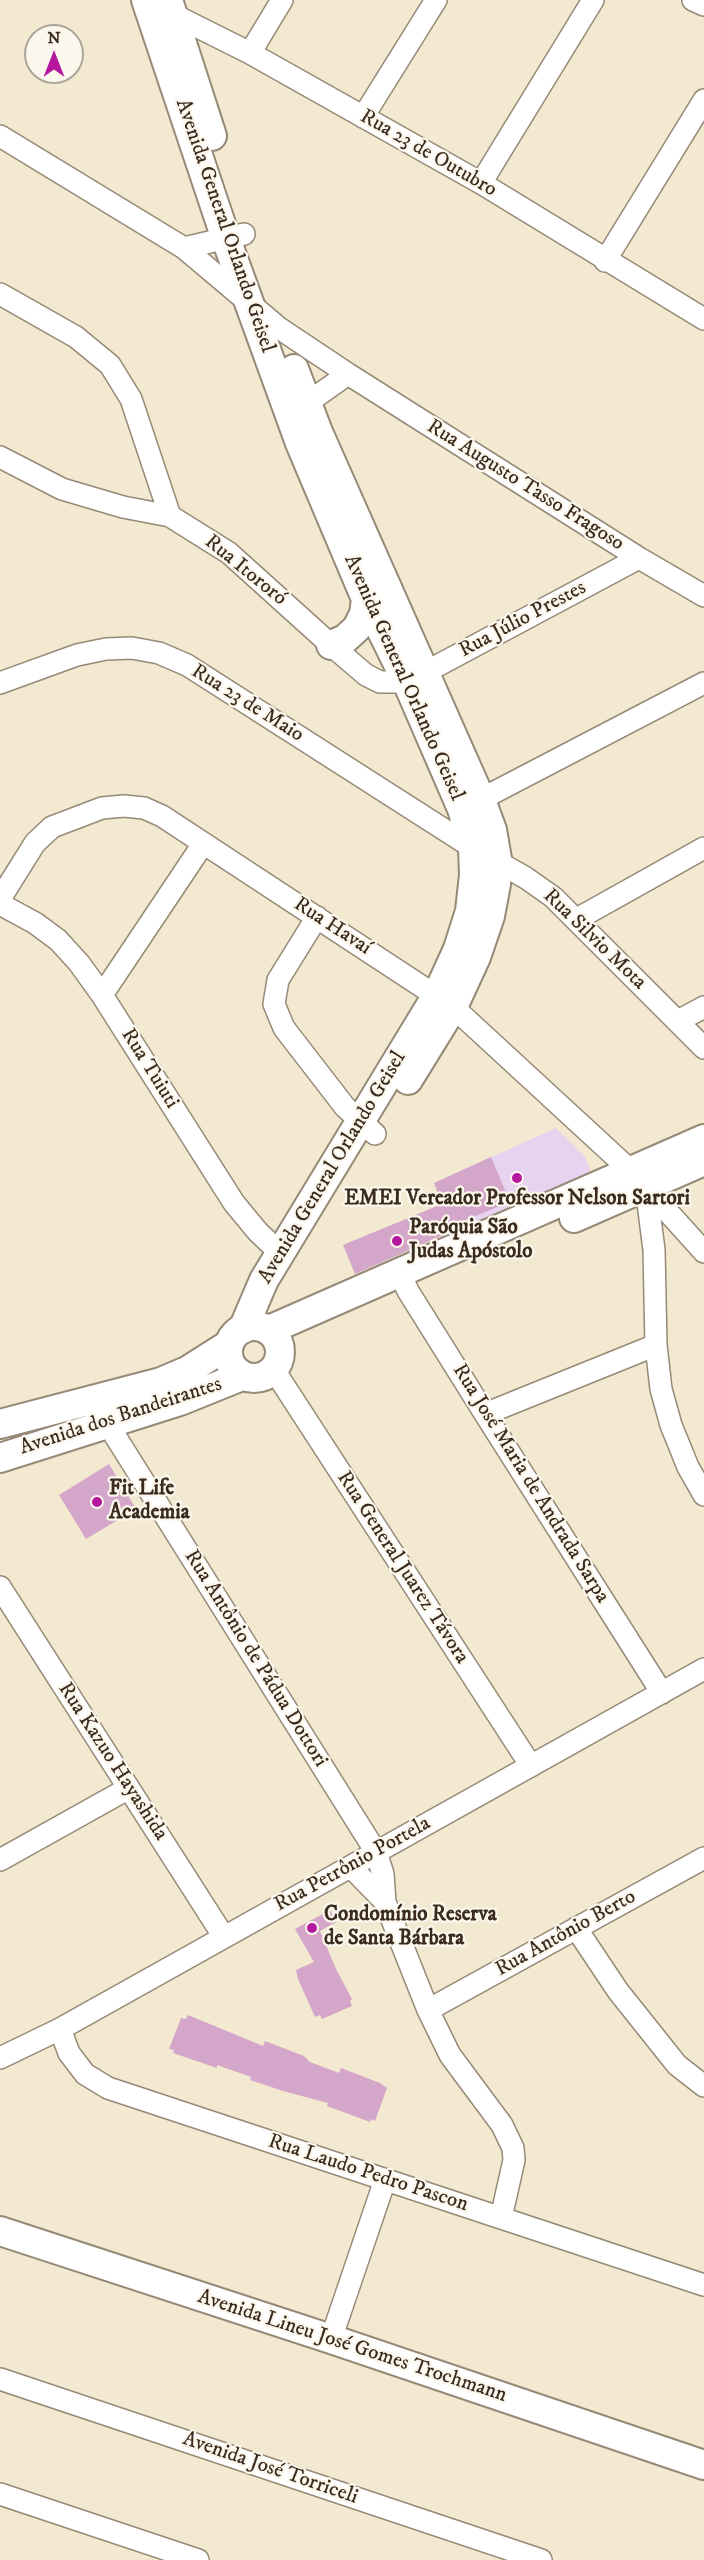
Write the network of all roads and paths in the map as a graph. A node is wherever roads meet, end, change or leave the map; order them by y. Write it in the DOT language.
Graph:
graph roads {
  1 [pos="282,0"];
  2 [pos="436,0"];
  3 [pos="593,0"];
  4 [pos="693,0"];
  5 [pos="156,3"];
  6 [pos="704,5"];
  7 [pos="250,53"];
  8 [pos="704,100"];
  9 [pos="363,117"];
  10 [pos="0,136"];
  11 [pos="481,183"];
  12 [pos="235,237"];
  13 [pos="184,248"];
  14 [pos="605,261"];
  15 [pos="0,294"];
  16 [pos="250,304"];
  17 [pos="704,319"];
  18 [pos="279,328"];
  19 [pos="348,374"];
  20 [pos="298,407"];
  21 [pos="0,457"];
  22 [pos="170,516"];
  23 [pos="639,558"];
  24 [pos="704,596"];
  25 [pos="366,600"];
  26 [pos="331,645"];
  27 [pos="416,677"];
  28 [pos="0,683"];
  29 [pos="704,683"];
  30 [pos="471,804"];
  31 [pos="203,844"];
  32 [pos="704,848"];
  33 [pos="485,854"];
  34 [pos="0,902"];
  35 [pos="317,917"];
  36 [pos="577,919"];
  37 [pos="102,995"];
  38 [pos="445,1001"];
  39 [pos="704,1007"];
  40 [pos="678,1021"];
  41 [pos="704,1048"];
  42 [pos="368,1128"];
  43 [pos="704,1138"];
  44 [pos="704,1161"];
  45 [pos="638,1179"];
  46 [pos="685,1233"];
  47 [pos="654,1250"];
  48 [pos="704,1252"];
  49 [pos="280,1253"];
  50 [pos="404,1282"];
  51 [pos="260,1341"];
  52 [pos="656,1345"];
  53 [pos="485,1414"];
  54 [pos="0,1424"];
  55 [pos="107,1424"];
  56 [pos="0,1458"];
  57 [pos="704,1495"];
  58 [pos="0,1587"];
  59 [pos="704,1669"];
  60 [pos="662,1693"];
  61 [pos="531,1766"];
  62 [pos="129,1788"];
  63 [pos="376,1852"];
  64 [pos="704,1858"];
  65 [pos="0,1860"];
  66 [pos="351,1867"];
  67 [pos="384,1902"];
  68 [pos="576,1928"];
  69 [pos="224,1937"];
  70 [pos="428,2010"];
  71 [pos="60,2029"];
  72 [pos="0,2058"];
  73 [pos="704,2086"];
  74 [pos="385,2180"];
  75 [pos="501,2218"];
  76 [pos="0,2231"];
  77 [pos="704,2285"];
  78 [pos="332,2339"];
  79 [pos="0,2379"];
  80 [pos="704,2465"];
  81 [pos="0,2494"];
  82 [pos="198,2560"];
  83 [pos="541,2560"];
  1 -- 7 [label="street"];
  2 -- 9 [label="street"];
  3 -- 11 [label="street"];
  4 -- 6 [label="street"];
  5 -- 7 [label="street, Rua 23 de Outubro"];
  5 -- 12 [label="street, Avenida General Orlando Geisel"];
  7 -- 9 [label="street, Rua 23 de Outubro"];
  8 -- 14 [label="street"];
  9 -- 11 [label="street, Rua 23 de Outubro"];
  10 -- 13 [label="street, Rua Augusto Tasso Fragoso"];
  11 -- 14 [label="street, Rua 23 de Outubro"];
  12 -- 13 [label="street"];
  12 -- 16 [label="street, Avenida General Orlando Geisel"];
  12 -- 18 [label="street, Avenida General Orlando Geisel"];
  13 -- 16 [label="street, Rua Augusto Tasso Fragoso"];
  14 -- 17 [label="street, Rua 23 de Outubro"];
  15 -- 22 [label="street"];
  16 -- 18 [label="street, Rua Augusto Tasso Fragoso"];
  16 -- 20 [label="street, Avenida General Orlando Geisel"];
  18 -- 19 [label="street, Rua Augusto Tasso Fragoso"];
  18 -- 20 [label="street, Avenida General Orlando Geisel"];
  19 -- 20 [label="street"];
  19 -- 23 [label="street, Rua Augusto Tasso Fragoso"];
  20 -- 25 [label="street, Avenida General Orlando Geisel"];
  20 -- 27 [label="street, Avenida General Orlando Geisel"];
  21 -- 22 [label="street, Rua Itororó"];
  22 -- 26 [label="street, Rua Itororó"];
  23 -- 24 [label="street, Rua Augusto Tasso Fragoso"];
  23 -- 27 [label="street, Rua Júlio Prestes"];
  25 -- 26 [label="street"];
  25 -- 27 [label="street, Avenida General Orlando Geisel"];
  26 -- 27 [label="street, Rua Itororó"];
  27 -- 30 [label="street, Avenida General Orlando Geisel"];
  28 -- 33 [label="street, Rua 23 de Maio"];
  29 -- 30 [label="street"];
  30 -- 33 [label="street, Avenida General Orlando Geisel"];
  31 -- 34 [label="street, Rua Havaí"];
  31 -- 35 [label="street, Rua Havaí"];
  31 -- 37 [label="street"];
  32 -- 36 [label="street"];
  33 -- 36 [label="street, Rua Silvio Mota"];
  33 -- 38 [label="street, Avenida General Orlando Geisel"];
  34 -- 37 [label="street, Rua Tuiuti"];
  35 -- 38 [label="street, Rua Havaí"];
  35 -- 42 [label="street"];
  36 -- 40 [label="street, Rua Silvio Mota"];
  37 -- 49 [label="street, Rua Tuiuti"];
  38 -- 42 [label="street, Avenida General Orlando Geisel"];
  38 -- 45 [label="street, Rua Havaí"];
  39 -- 40 [label="street"];
  40 -- 41 [label="street, Rua Silvio Mota"];
  42 -- 49 [label="street, Avenida General Orlando Geisel"];
  42 -- 51 [label="street, Avenida General Orlando Geisel"];
  43 -- 45 [label="street"];
  44 -- 45 [label="street"];
  45 -- 46 [label="street, Rua Havaí"];
  45 -- 47 [label="street"];
  45 -- 50 [label="street, Avenida dos Bandeirantes"];
  46 -- 47 [label="street"];
  46 -- 48 [label="street, Rua Havaí"];
  47 -- 52 [label="street"];
  49 -- 51 [label="street, Avenida General Orlando Geisel"];
  50 -- 51 [label="street, Avenida dos Bandeirantes"];
  50 -- 53 [label="street, Rua José Maria de Andrada Sarpa"];
  51 -- 54 [label="street, Avenida dos Bandeirantes"];
  51 -- 55 [label="street, Avenida dos Bandeirantes"];
  51 -- 61 [label="street, Rua General Juarez Távora"];
  52 -- 53 [label="street"];
  52 -- 57 [label="street"];
  53 -- 60 [label="street, Rua José Maria de Andrada Sarpa"];
  55 -- 56 [label="street, Avenida dos Bandeirantes"];
  55 -- 63 [label="street, Rua Antônio de Pádua Dottori"];
  58 -- 62 [label="street, Rua Kazuo Hayashida"];
  59 -- 60 [label="street, Rua Petrônio Portela"];
  60 -- 61 [label="street, Rua Petrônio Portela"];
  61 -- 63 [label="street, Rua Petrônio Portela"];
  62 -- 65 [label="street"];
  62 -- 69 [label="street, Rua Kazuo Hayashida"];
  63 -- 66 [label="street, Rua Petrônio Portela"];
  63 -- 67 [label="street, Rua Antônio de Pádua Dottori"];
  64 -- 68 [label="street, Rua Antônio Berto"];
  66 -- 67 [label="street, Rua Antônio de Pádua Dottori"];
  66 -- 69 [label="street, Rua Petrônio Portela"];
  67 -- 70 [label="street, Rua Antônio de Pádua Dottori"];
  68 -- 70 [label="street, Rua Antônio Berto"];
  68 -- 73 [label="street"];
  69 -- 71 [label="street, Rua Petrônio Portela"];
  70 -- 75 [label="street, Rua Antônio de Pádua Dottori"];
  71 -- 72 [label="street, Rua Petrônio Portela"];
  71 -- 74 [label="street, Rua Laudo Pedro Pascon"];
  74 -- 75 [label="street, Rua Laudo Pedro Pascon"];
  74 -- 78 [label="street"];
  75 -- 77 [label="street, Rua Laudo Pedro Pascon"];
  76 -- 78 [label="street, Avenida Lineu José Gomes Trochmann"];
  78 -- 80 [label="street, Avenida Lineu José Gomes Trochmann"];
  79 -- 83 [label="street, Avenida José Torriceli"];
  81 -- 82 [label="street"];
}
